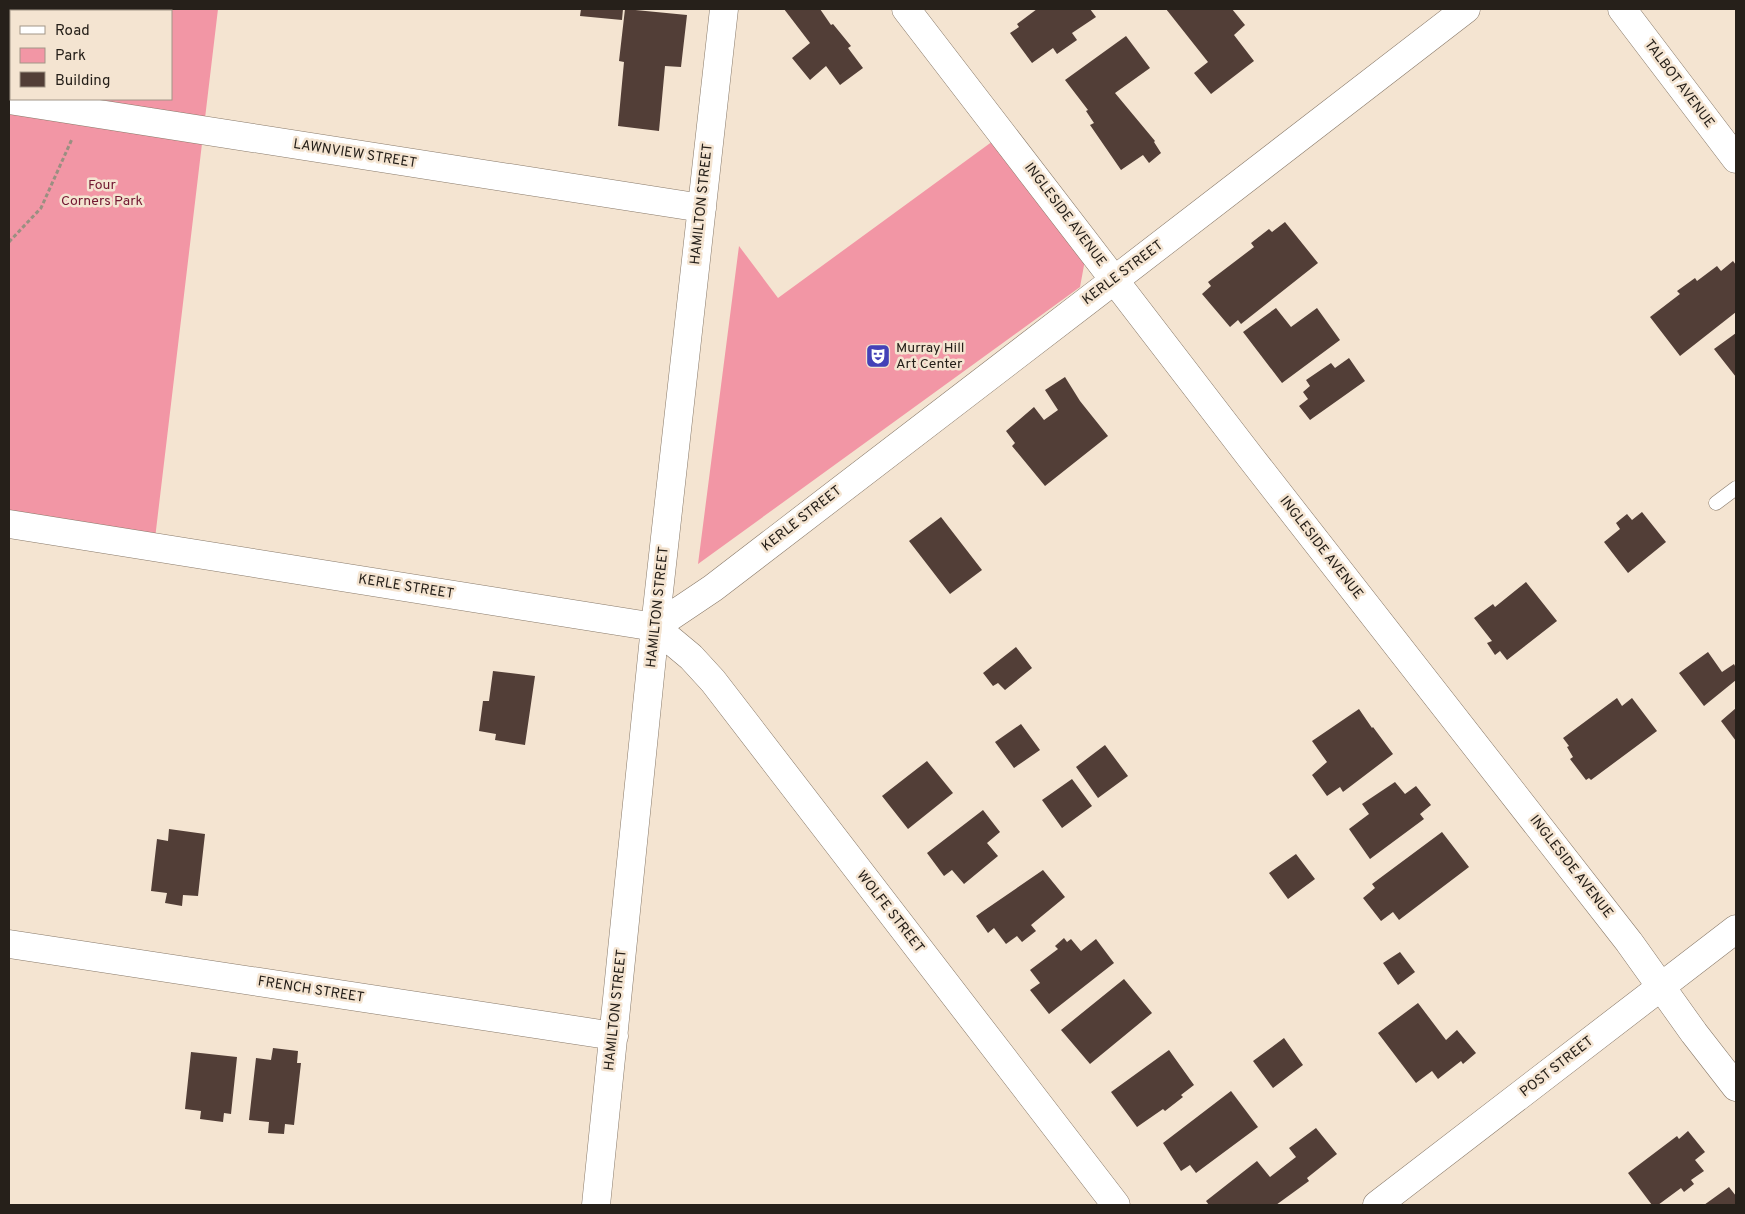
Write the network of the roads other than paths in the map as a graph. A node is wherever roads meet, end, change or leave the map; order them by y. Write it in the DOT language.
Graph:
graph roads {
  1 [pos="724,9"];
  2 [pos="906,9"];
  3 [pos="1466,9"];
  4 [pos="1622,9"];
  5 [pos="9,100"];
  6 [pos="1736,159"];
  7 [pos="702,208"];
  8 [pos="1114,280"];
  9 [pos="1736,488"];
  10 [pos="1716,503"];
  11 [pos="9,524"];
  12 [pos="656,627"];
  13 [pos="1736,928"];
  14 [pos="9,944"];
  15 [pos="1662,986"];
  16 [pos="614,1036"];
  17 [pos="1736,1087"];
  18 [pos="596,1205"];
  19 [pos="1116,1205"];
  20 [pos="1377,1205"];
  1 -- 7 [label="street, HAMILTON STREET"];
  2 -- 8 [label="street, INGLESIDE AVENUE"];
  3 -- 8 [label="street, KERLE STREET"];
  4 -- 6 [label="street, TALBOT AVENUE"];
  5 -- 7 [label="street, LAWNVIEW STREET"];
  7 -- 12 [label="street, HAMILTON STREET"];
  8 -- 12 [label="street, KERLE STREET"];
  8 -- 15 [label="street, INGLESIDE AVENUE"];
  9 -- 10 [label="lane"];
  11 -- 12 [label="street, KERLE STREET"];
  12 -- 16 [label="street, HAMILTON STREET"];
  12 -- 19 [label="street, WOLFE STREET"];
  13 -- 15 [label="street, POST STREET"];
  14 -- 16 [label="street, FRENCH STREET"];
  15 -- 17 [label="street, INGLESIDE AVENUE"];
  15 -- 20 [label="street, POST STREET"];
  16 -- 18 [label="street, HAMILTON STREET"];
}
